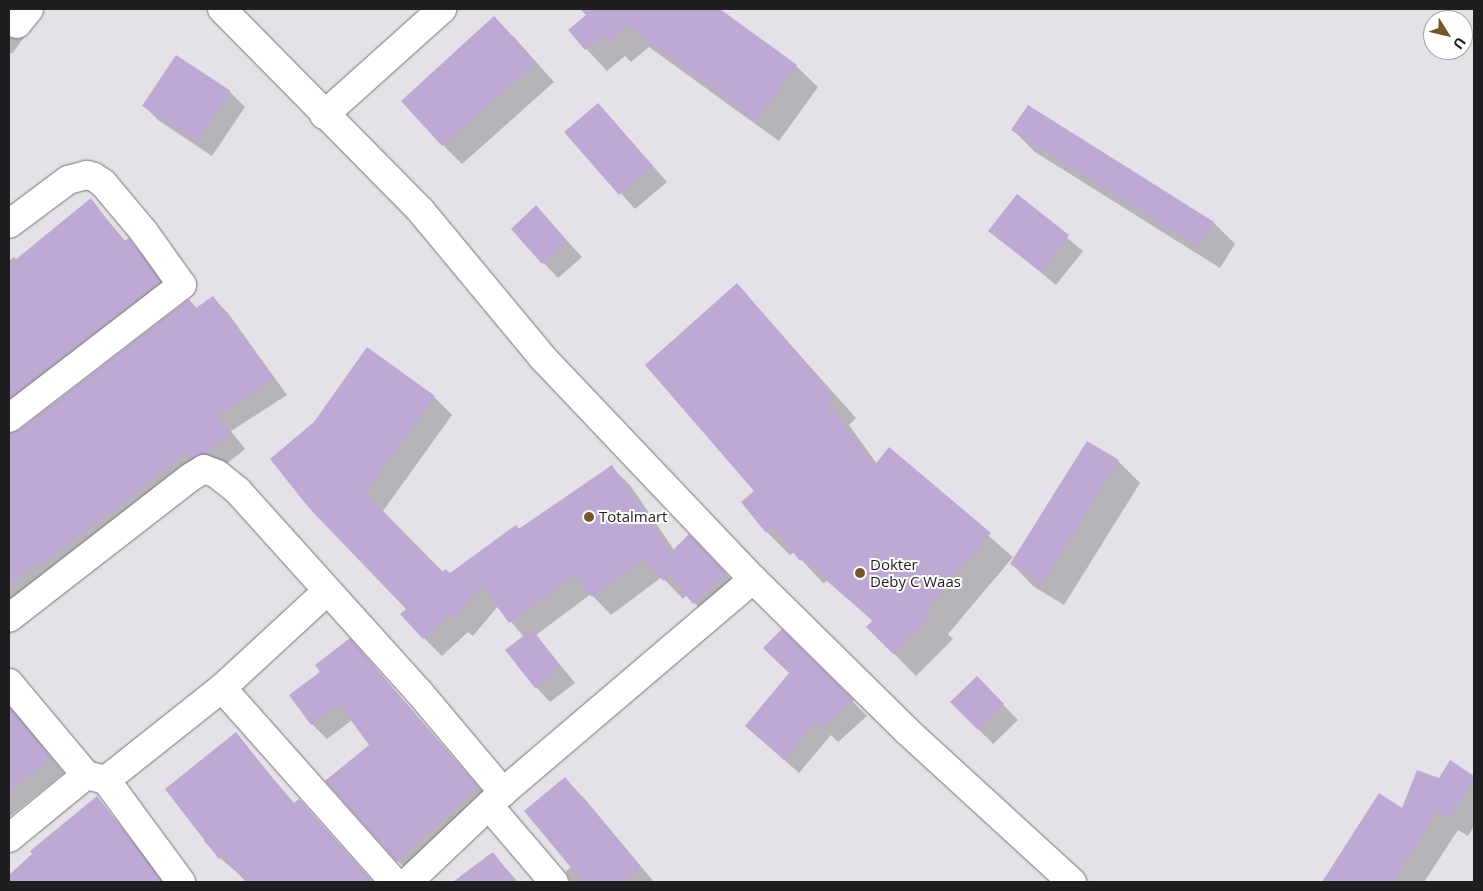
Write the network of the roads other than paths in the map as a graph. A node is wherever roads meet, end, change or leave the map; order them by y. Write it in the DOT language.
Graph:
graph roads {
  1 [pos="222,9"];
  2 [pos="442,9"];
  3 [pos="324,116"];
  4 [pos="9,224"];
  5 [pos="9,418"];
  6 [pos="753,579"];
  7 [pos="326,592"];
  8 [pos="9,618"];
  9 [pos="9,683"];
  10 [pos="222,688"];
  11 [pos="96,777"];
  12 [pos="496,799"];
  13 [pos="9,838"];
  14 [pos="181,882"];
  15 [pos="394,882"];
  16 [pos="408,882"];
  17 [pos="554,882"];
  18 [pos="1072,882"];
  1 -- 3 [label="street"];
  2 -- 3 [label="street"];
  3 -- 6 [label="street"];
  4 -- 5 [label="street"];
  6 -- 12 [label="street"];
  6 -- 18 [label="street"];
  7 -- 8 [label="street"];
  7 -- 10 [label="street"];
  7 -- 12 [label="street"];
  9 -- 11 [label="street"];
  10 -- 11 [label="street"];
  10 -- 15 [label="street"];
  11 -- 13 [label="street"];
  11 -- 14 [label="street"];
  12 -- 16 [label="street"];
  12 -- 17 [label="street"];
}
